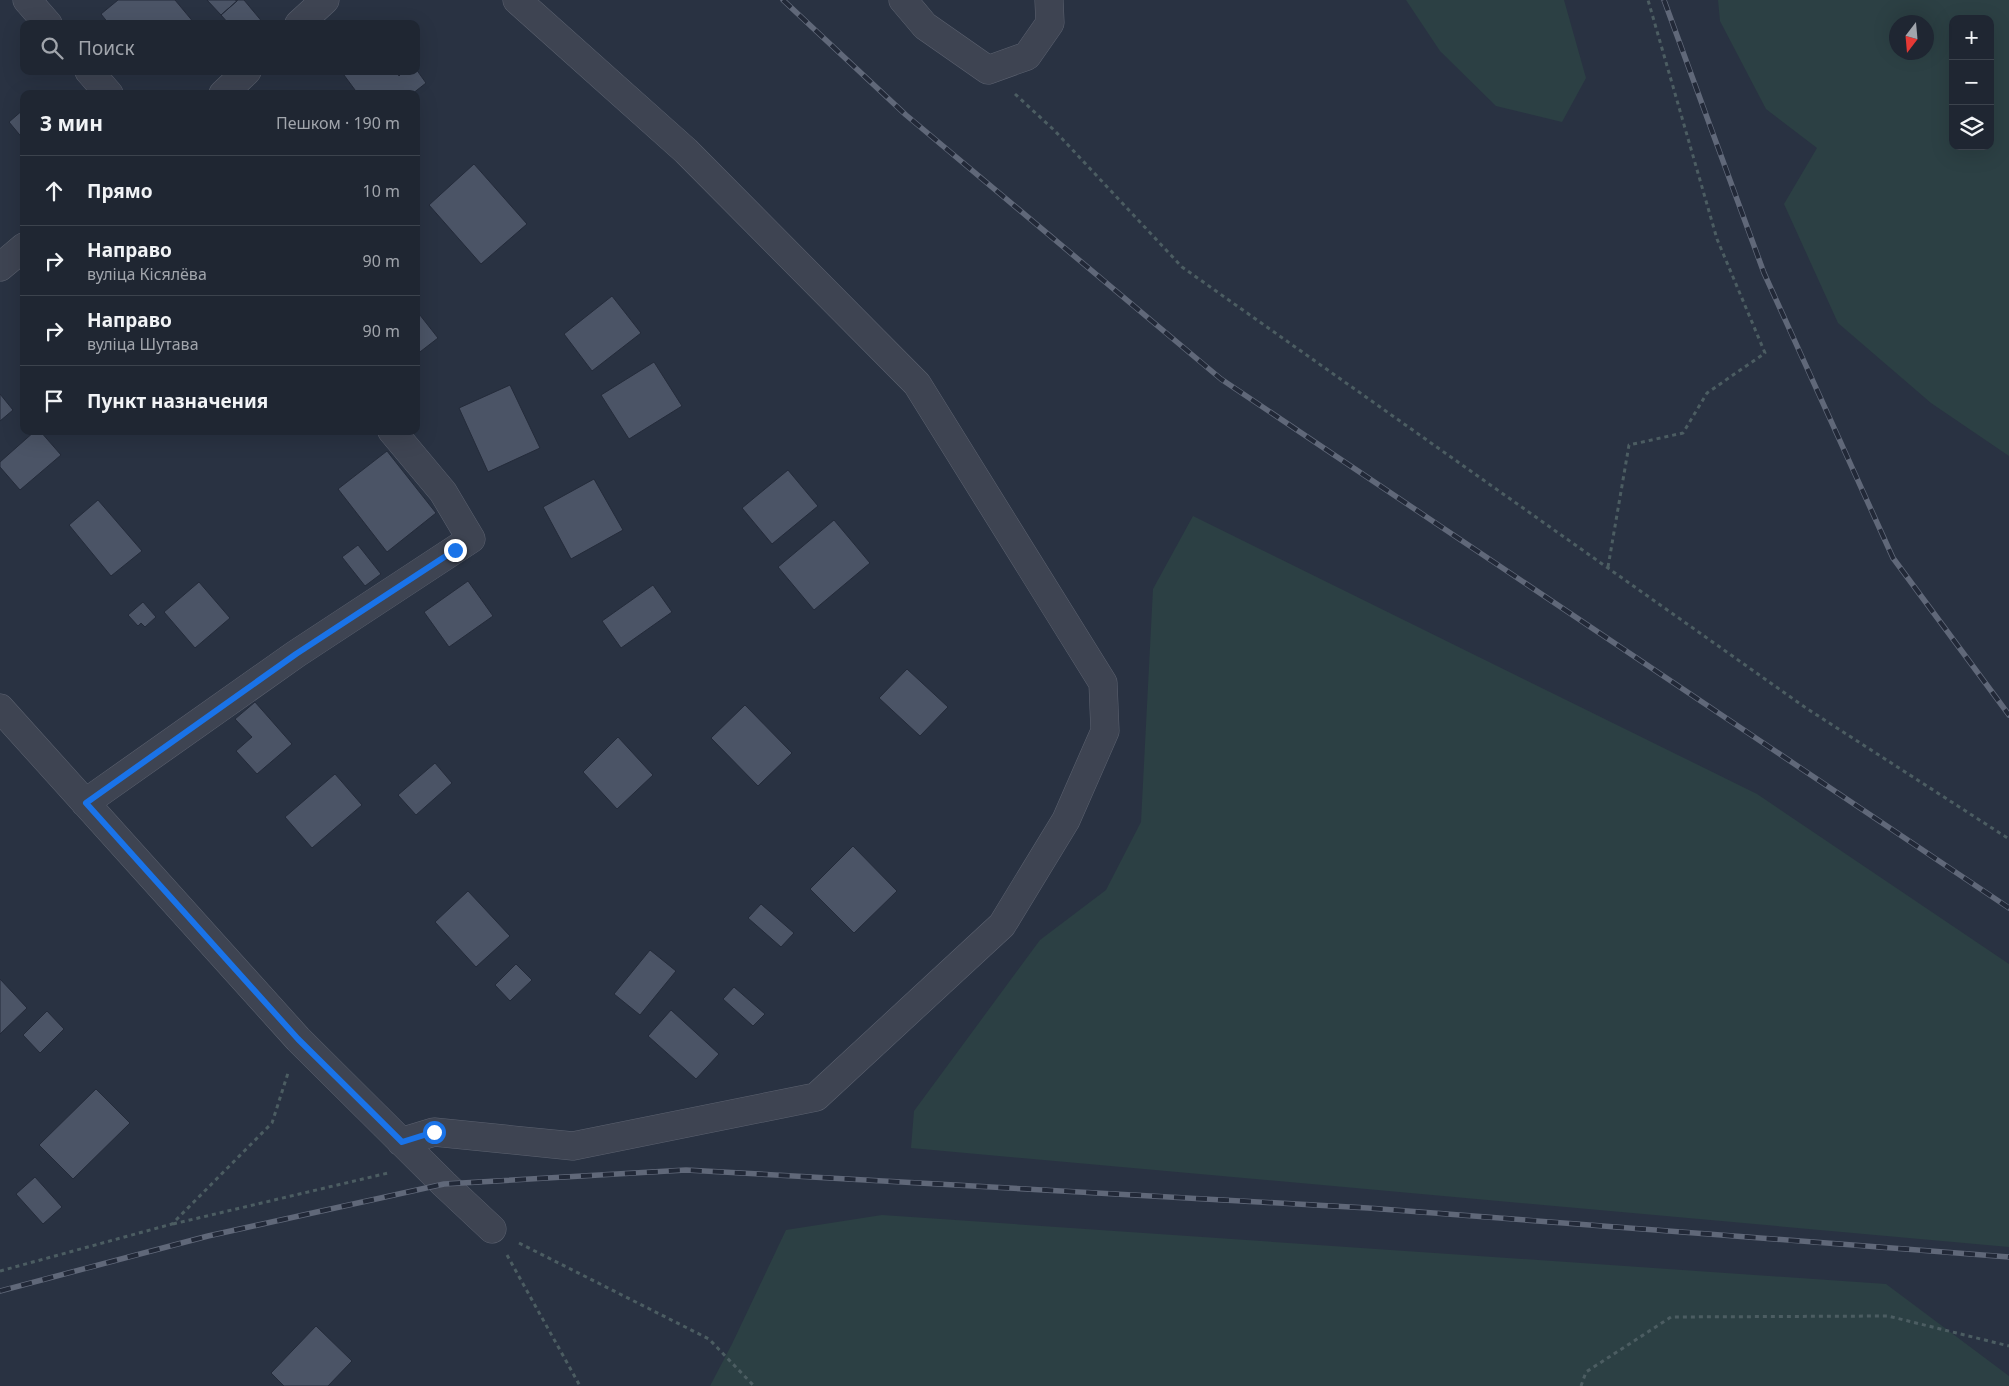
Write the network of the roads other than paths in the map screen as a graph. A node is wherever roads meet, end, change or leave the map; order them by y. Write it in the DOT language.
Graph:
graph roads {
  1 [pos="27,0"];
  2 [pos="325,0"];
  3 [pos="518,0"];
  4 [pos="904,0"];
  5 [pos="1049,0"];
  6 [pos="44,20"];
  7 [pos="303,20"];
  8 [pos="92,75"];
  9 [pos="243,75"];
  10 [pos="106,90"];
  11 [pos="226,90"];
  12 [pos="20,250"];
  13 [pos="0,266"];
  14 [pos="395,435"];
  15 [pos="0,708"];
  16 [pos="86,803"];
  17 [pos="402,1142"];
  18 [pos="492,1229"];
  1 -- 6 [label="street"];
  2 -- 7 [label="street"];
  3 -- 17 [label="street"];
  4 -- 5 [label="street"];
  8 -- 10 [label="street"];
  9 -- 11 [label="street"];
  12 -- 13 [label="street"];
  14 -- 16 [label="street"];
  15 -- 16 [label="street"];
  16 -- 17 [label="street"];
  17 -- 18 [label="street"];
}
